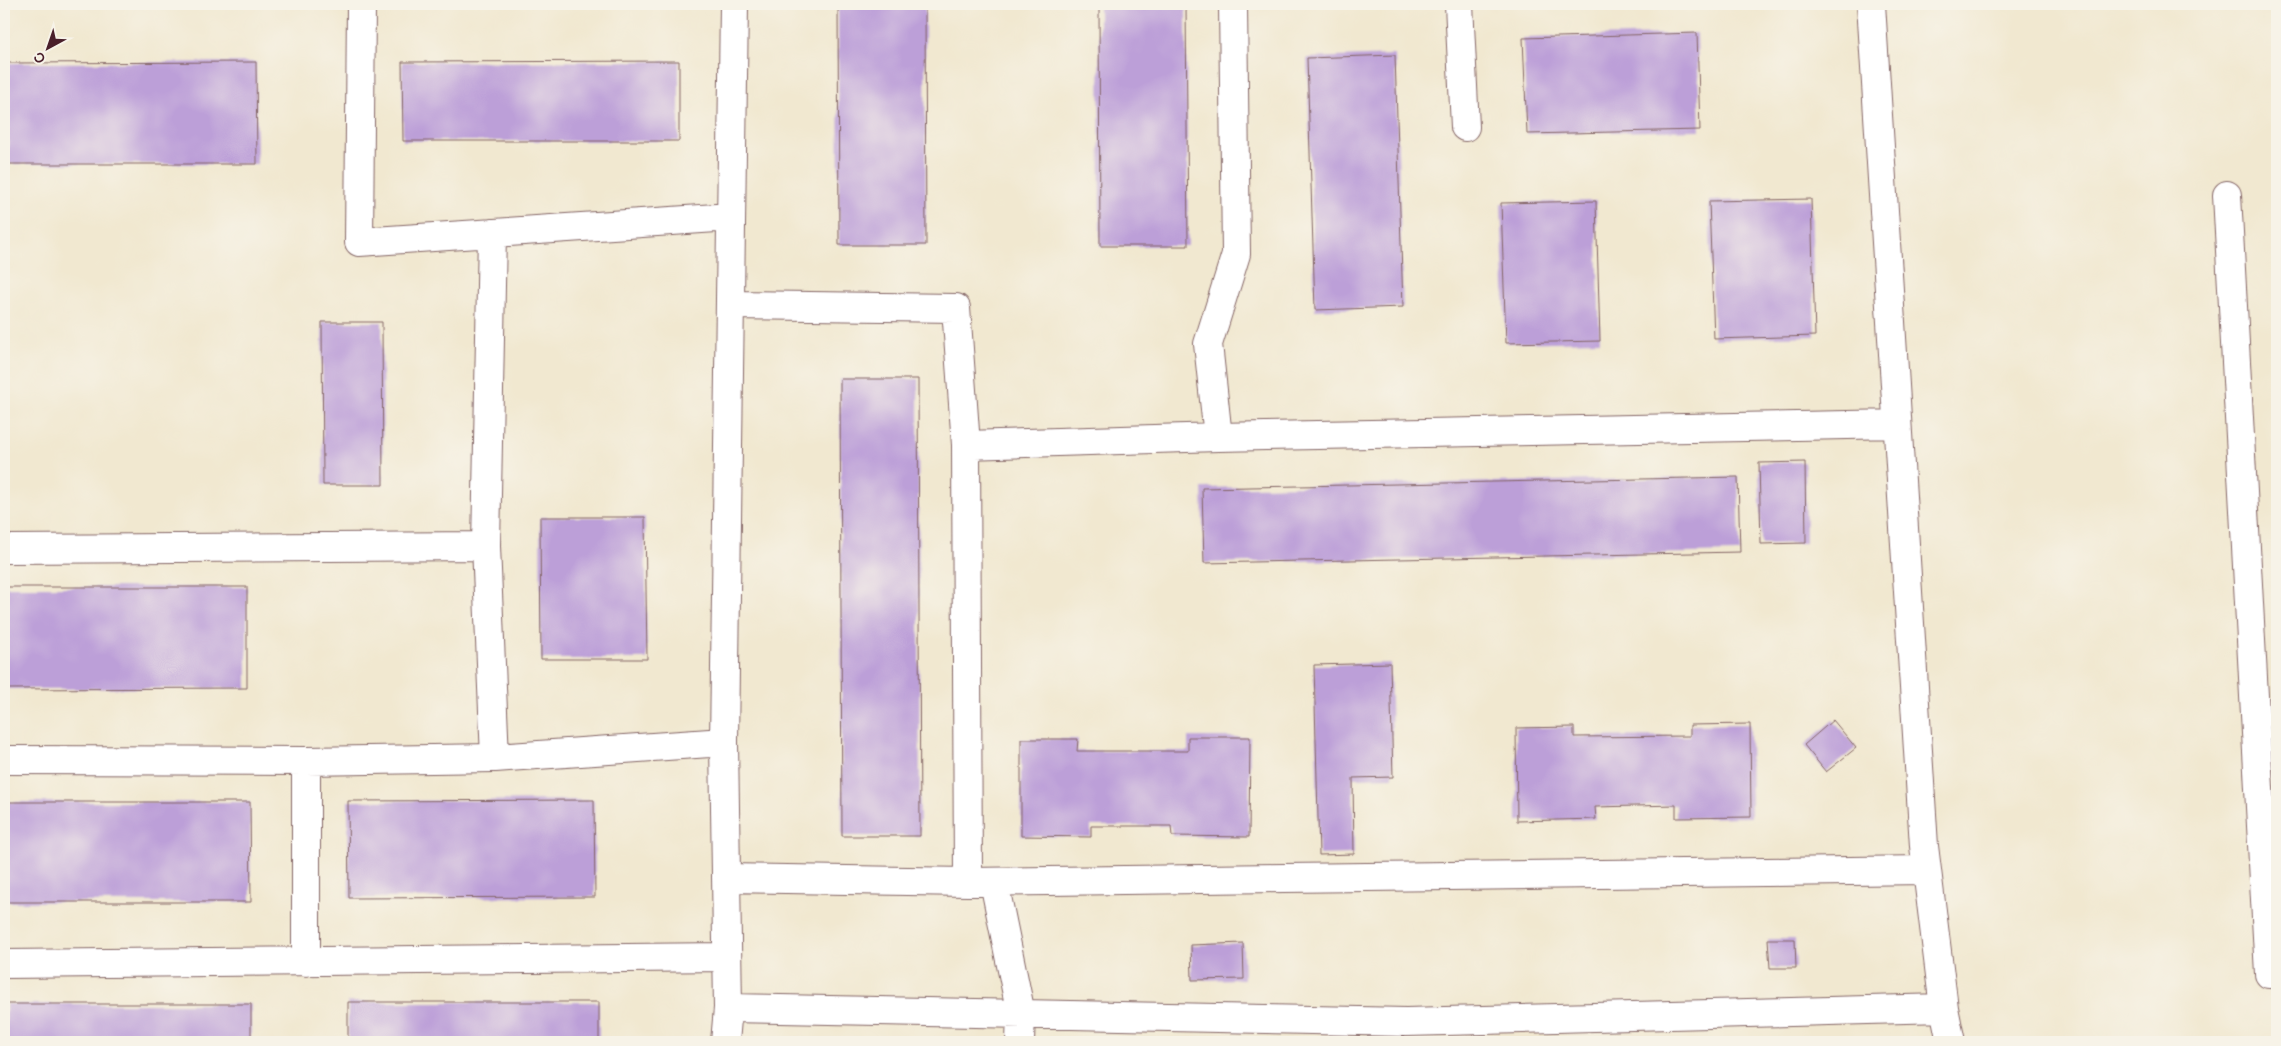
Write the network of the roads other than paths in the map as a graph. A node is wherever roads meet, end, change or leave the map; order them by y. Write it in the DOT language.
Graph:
graph roads {
  1 [pos="361,4"];
  2 [pos="734,4"];
  3 [pos="1233,4"];
  4 [pos="1459,4"];
  5 [pos="1871,4"];
  6 [pos="1464,127"];
  7 [pos="2226,195"];
  8 [pos="731,217"];
  9 [pos="492,233"];
  10 [pos="730,305"];
  11 [pos="1897,424"];
  12 [pos="1218,437"];
  13 [pos="966,445"];
  14 [pos="486,546"];
  15 [pos="4,549"];
  16 [pos="724,742"];
  17 [pos="495,758"];
  18 [pos="4,760"];
  19 [pos="306,761"];
  20 [pos="1927,870"];
  21 [pos="726,878"];
  22 [pos="981,882"];
  23 [pos="727,957"];
  24 [pos="306,962"];
  25 [pos="4,964"];
  26 [pos="2277,974"];
  27 [pos="728,1008"];
  28 [pos="1944,1008"];
  29 [pos="1021,1014"];
  30 [pos="1406,1032"];
  31 [pos="725,1042"];
  32 [pos="1020,1042"];
  33 [pos="1951,1042"];
  1 -- 9 [label="street"];
  2 -- 8 [label="street"];
  3 -- 12 [label="street"];
  4 -- 6 [label="street"];
  5 -- 11 [label="street"];
  7 -- 26 [label="street"];
  8 -- 9 [label="street"];
  8 -- 10 [label="street"];
  9 -- 14 [label="street"];
  10 -- 13 [label="street"];
  10 -- 16 [label="street"];
  11 -- 12 [label="street"];
  11 -- 20 [label="street"];
  12 -- 13 [label="street"];
  13 -- 22 [label="street"];
  14 -- 15 [label="street"];
  14 -- 17 [label="street"];
  16 -- 17 [label="street"];
  16 -- 21 [label="street"];
  17 -- 19 [label="street"];
  18 -- 19 [label="street"];
  19 -- 24 [label="street"];
  20 -- 22 [label="street"];
  20 -- 28 [label="street"];
  21 -- 22 [label="street"];
  21 -- 23 [label="street"];
  22 -- 29 [label="street"];
  23 -- 24 [label="street"];
  23 -- 27 [label="street"];
  24 -- 25 [label="street"];
  27 -- 29 [label="street"];
  27 -- 31 [label="street"];
  28 -- 30 [label="street"];
  28 -- 33 [label="street"];
  29 -- 30 [label="street"];
  29 -- 32 [label="street"];
}
